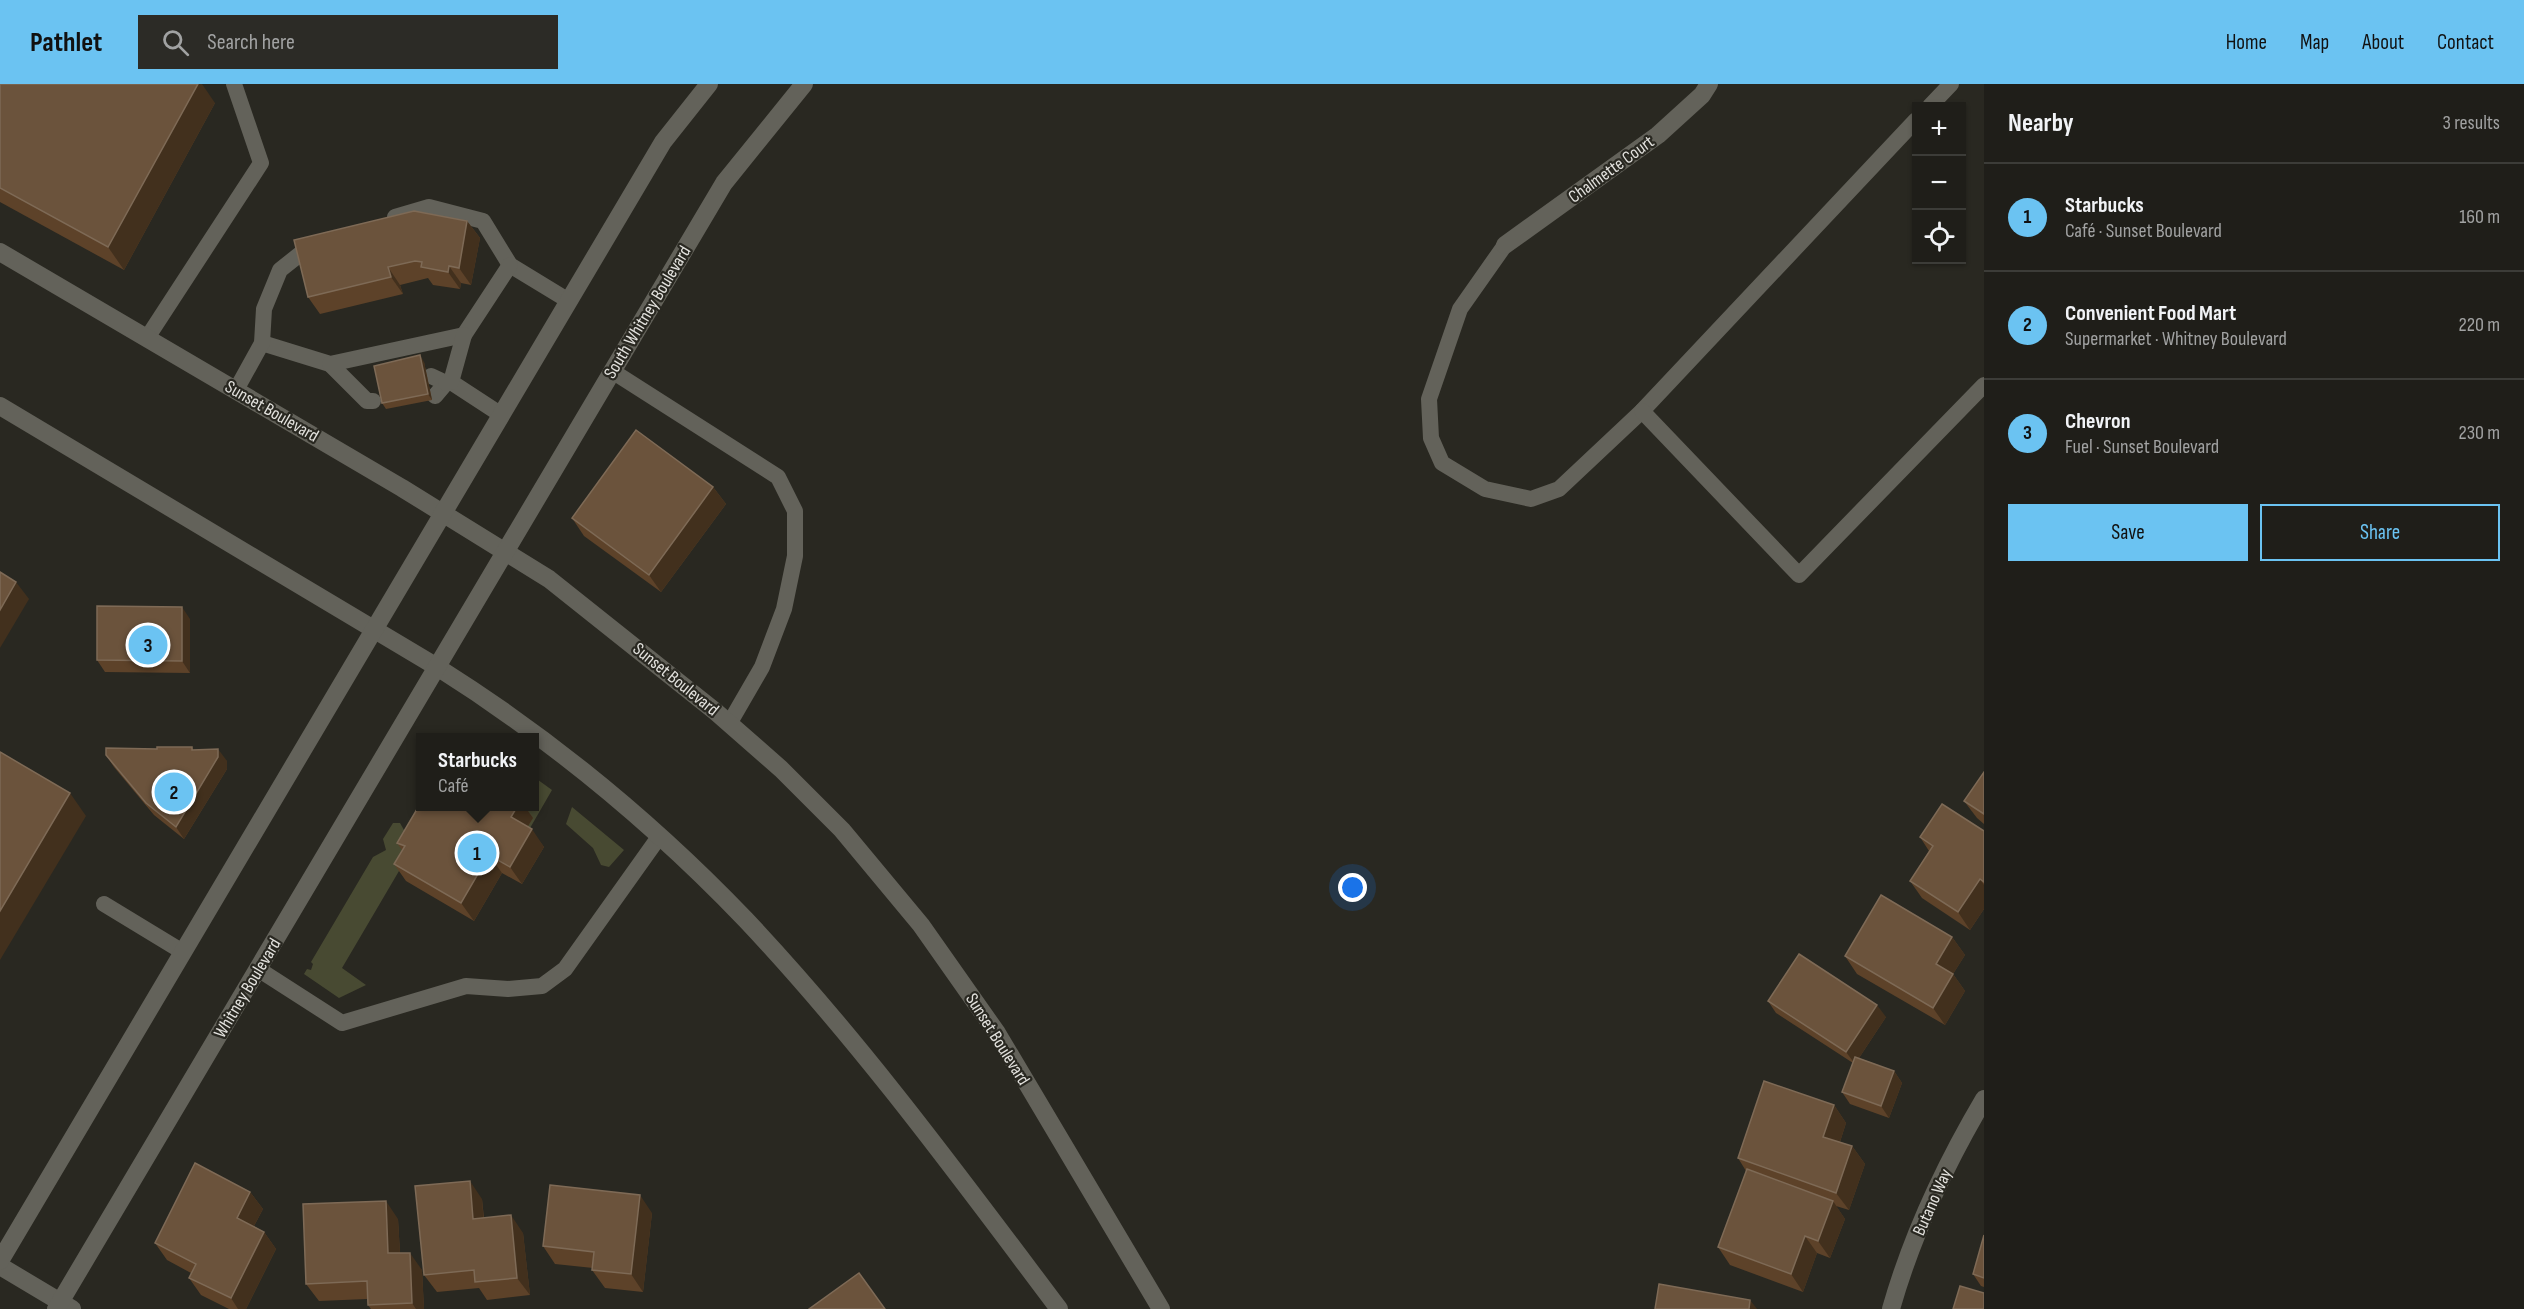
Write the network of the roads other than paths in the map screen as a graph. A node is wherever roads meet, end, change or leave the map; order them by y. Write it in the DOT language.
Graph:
graph roads {
  1 [pos="234,84"];
  2 [pos="709,84"];
  3 [pos="804,84"];
  4 [pos="1709,84"];
  5 [pos="1951,84"];
  6 [pos="1934,102"];
  7 [pos="1912,125"];
  8 [pos="374,224"];
  9 [pos="329,237"];
  10 [pos="1505,245"];
  11 [pos="0,252"];
  12 [pos="510,265"];
  13 [pos="569,302"];
  14 [pos="464,335"];
  15 [pos="147,338"];
  16 [pos="262,343"];
  17 [pos="330,364"];
  18 [pos="612,371"];
  19 [pos="443,380"];
  20 [pos="384,386"];
  21 [pos="1984,386"];
  22 [pos="236,390"];
  23 [pos="435,396"];
  24 [pos="373,401"];
  25 [pos="0,406"];
  26 [pos="389,406"];
  27 [pos="1642,411"];
  28 [pos="500,414"];
  29 [pos="443,513"];
  30 [pos="505,551"];
  31 [pos="375,628"];
  32 [pos="437,667"];
  33 [pos="729,724"];
  34 [pos="532,733"];
  35 [pos="539,738"];
  36 [pos="659,837"];
  37 [pos="104,904"];
  38 [pos="183,952"];
  39 [pos="258,969"];
  40 [pos="1984,1099"];
  41 [pos="0,1261"];
  42 [pos="0,1266"];
  43 [pos="63,1307"];
  44 [pos="1059,1309"];
  45 [pos="1161,1309"];
  46 [pos="1891,1309"];
  1 -- 15 [label="lane"];
  2 -- 13 [label="street"];
  3 -- 18 [label="street, South Whitney Boulevard"];
  4 -- 10 [label="street, Chalmette Court"];
  5 -- 6 [label="lane"];
  7 -- 27 [label="lane"];
  8 -- 12 [label="lane"];
  9 -- 16 [label="lane"];
  10 -- 27 [label="lane"];
  11 -- 15 [label="street, Sunset Boulevard"];
  12 -- 13 [label="lane"];
  12 -- 14 [label="lane"];
  13 -- 28 [label="street"];
  14 -- 17 [label="lane"];
  14 -- 19 [label="lane"];
  15 -- 22 [label="street, Sunset Boulevard"];
  16 -- 17 [label="lane"];
  16 -- 22 [label="lane"];
  17 -- 24 [label="lane"];
  18 -- 30 [label="street, South Whitney Boulevard"];
  18 -- 33 [label="lane"];
  19 -- 23 [label="lane"];
  19 -- 28 [label="lane"];
  20 -- 24 [label="lane"];
  21 -- 27 [label="lane"];
  22 -- 29 [label="street, Sunset Boulevard"];
  24 -- 26 [label="lane"];
  25 -- 31 [label="street"];
  28 -- 29 [label="street"];
  29 -- 30 [label="street, Sunset Boulevard"];
  29 -- 31 [label="street"];
  30 -- 32 [label="street, South Whitney Boulevard"];
  30 -- 33 [label="street, Sunset Boulevard"];
  31 -- 32 [label="street"];
  31 -- 38 [label="street"];
  32 -- 34 [label="street"];
  32 -- 39 [label="street, Whitney Boulevard"];
  33 -- 45 [label="street, Sunset Boulevard"];
  35 -- 36 [label="street"];
  36 -- 39 [label="lane"];
  36 -- 44 [label="street"];
  37 -- 38 [label="lane"];
  38 -- 41 [label="street"];
  39 -- 43 [label="street, Whitney Boulevard"];
  40 -- 46 [label="street, Butano Way"];
  42 -- 43 [label="street"];
}
